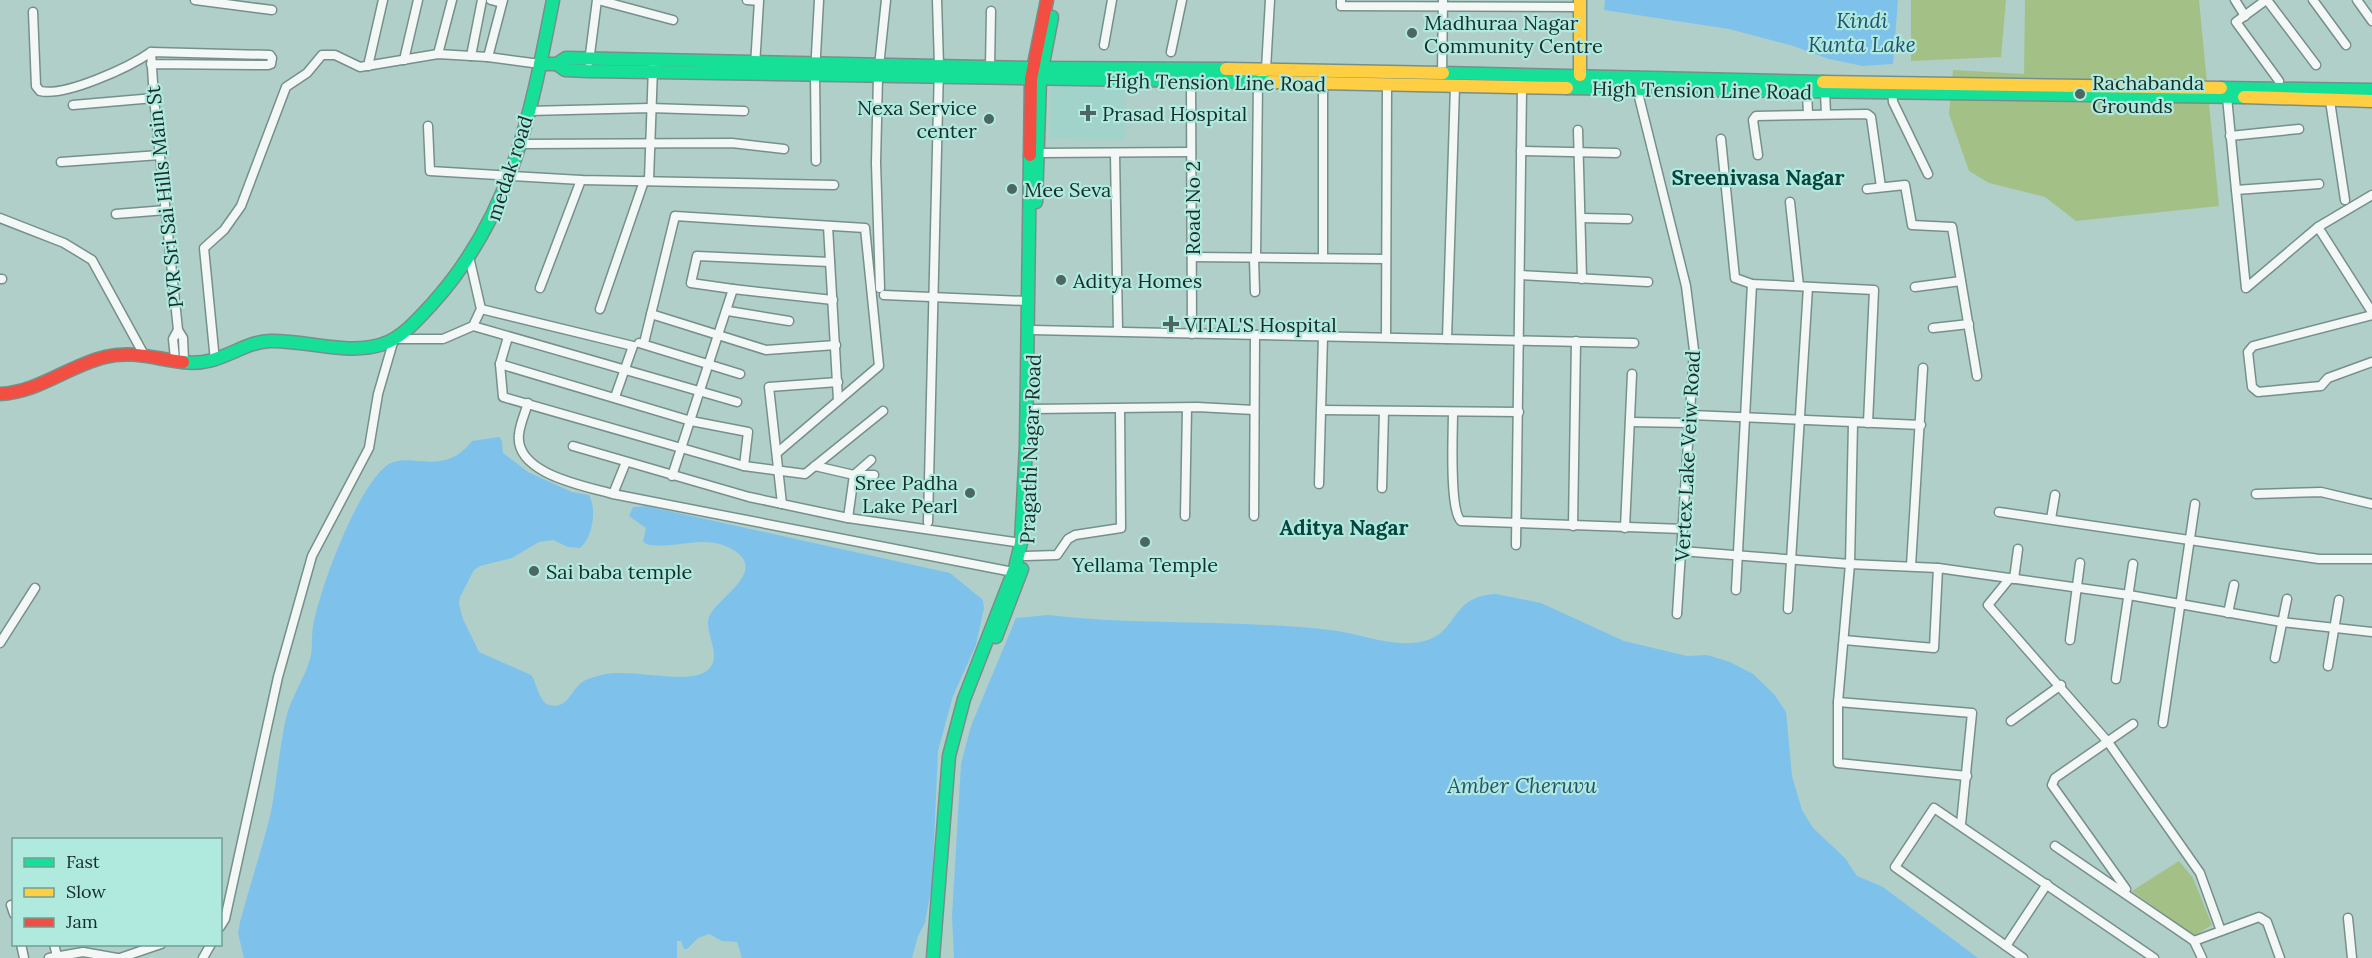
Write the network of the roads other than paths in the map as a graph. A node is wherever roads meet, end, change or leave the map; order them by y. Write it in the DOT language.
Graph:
graph roads {
  1 [pos="195,0"];
  2 [pos="383,0"];
  3 [pos="418,0"];
  4 [pos="452,0"];
  5 [pos="482,0"];
  6 [pos="491,0"];
  7 [pos="553,0"];
  8 [pos="598,0"];
  9 [pos="747,0"];
  10 [pos="819,0"];
  11 [pos="886,0"];
  12 [pos="937,0"];
  13 [pos="1047,0"];
  14 [pos="1055,0"];
  15 [pos="1112,0"];
  16 [pos="1182,0"];
  17 [pos="1270,0"];
  18 [pos="1341,0"];
  19 [pos="2235,0"];
  20 [pos="2266,0"];
  21 [pos="2313,0"];
  22 [pos="2357,0"];
  23 [pos="759,1"];
  24 [pos="502,2"];
  25 [pos="1443,3"];
  26 [pos="1580,4"];
  27 [pos="272,10"];
  28 [pos="991,11"];
  29 [pos="33,12"];
  30 [pos="2245,16"];
  31 [pos="673,20"];
  32 [pos="2372,21"];
  33 [pos="1104,45"];
  34 [pos="2346,45"];
  35 [pos="151,52"];
  36 [pos="1171,52"];
  37 [pos="438,54"];
  38 [pos="471,56"];
  39 [pos="488,57"];
  40 [pos="404,60"];
  41 [pos="152,64"];
  42 [pos="540,64"];
  43 [pos="589,65"];
  44 [pos="2316,65"];
  45 [pos="368,66"];
  46 [pos="653,66"];
  47 [pos="755,67"];
  48 [pos="990,67"];
  49 [pos="816,68"];
  50 [pos="1266,69"];
  51 [pos="878,70"];
  52 [pos="939,72"];
  53 [pos="1442,73"];
  54 [pos="1036,74"];
  55 [pos="1581,75"];
  56 [pos="2279,81"];
  57 [pos="1191,82"];
  58 [pos="1258,82"];
  59 [pos="1323,84"];
  60 [pos="1387,86"];
  61 [pos="1455,86"];
  62 [pos="1522,88"];
  63 [pos="1637,89"];
  64 [pos="1892,89"];
  65 [pos="2372,90"];
  66 [pos="1807,92"];
  67 [pos="1826,92"];
  68 [pos="2227,97"];
  69 [pos="154,98"];
  70 [pos="2330,101"];
  71 [pos="2372,101"];
  72 [pos="74,105"];
  73 [pos="650,108"];
  74 [pos="528,111"];
  75 [pos="744,111"];
  76 [pos="1808,114"];
  77 [pos="1826,114"];
  78 [pos="428,126"];
  79 [pos="2299,129"];
  80 [pos="1578,130"];
  81 [pos="2230,136"];
  82 [pos="1721,139"];
  83 [pos="520,144"];
  84 [pos="651,144"];
  85 [pos="784,149"];
  86 [pos="1521,151"];
  87 [pos="1191,152"];
  88 [pos="1579,152"];
  89 [pos="1038,153"];
  90 [pos="1115,153"];
  91 [pos="1617,153"];
  92 [pos="160,155"];
  93 [pos="1758,155"];
  94 [pos="816,161"];
  95 [pos="61,162"];
  96 [pos="1928,174"];
  97 [pos="511,175"];
  98 [pos="582,180"];
  99 [pos="647,181"];
  100 [pos="2319,184"];
  101 [pos="834,185"];
  102 [pos="1881,187"];
  103 [pos="1868,189"];
  104 [pos="2236,190"];
  105 [pos="2372,195"];
  106 [pos="2345,200"];
  107 [pos="1790,202"];
  108 [pos="166,210"];
  109 [pos="116,214"];
  110 [pos="0,218"];
  111 [pos="1581,218"];
  112 [pos="1628,219"];
  113 [pos="828,226"];
  114 [pos="2318,227"];
  115 [pos="1192,257"];
  116 [pos="1255,258"];
  117 [pos="1323,258"];
  118 [pos="1386,259"];
  119 [pos="830,262"];
  120 [pos="467,265"];
  121 [pos="1520,276"];
  122 [pos="1582,279"];
  123 [pos="1961,280"];
  124 [pos="1648,282"];
  125 [pos="1752,284"];
  126 [pos="1798,286"];
  127 [pos="1808,287"];
  128 [pos="1915,287"];
  129 [pos="540,288"];
  130 [pos="734,289"];
  131 [pos="1255,292"];
  132 [pos="934,297"];
  133 [pos="833,300"];
  134 [pos="1026,301"];
  135 [pos="481,309"];
  136 [pos="600,309"];
  137 [pos="728,311"];
  138 [pos="2372,313"];
  139 [pos="651,314"];
  140 [pos="789,321"];
  141 [pos="1968,324"];
  142 [pos="473,326"];
  143 [pos="1933,328"];
  144 [pos="1032,330"];
  145 [pos="1118,330"];
  146 [pos="1192,334"];
  147 [pos="1255,335"];
  148 [pos="1323,336"];
  149 [pos="508,337"];
  150 [pos="719,337"];
  151 [pos="1386,338"];
  152 [pos="394,339"];
  153 [pos="1447,339"];
  154 [pos="1520,340"];
  155 [pos="1576,341"];
  156 [pos="644,343"];
  157 [pos="1634,343"];
  158 [pos="836,345"];
  159 [pos="633,346"];
  160 [pos="143,353"];
  161 [pos="179,360"];
  162 [pos="215,361"];
  163 [pos="2372,362"];
  164 [pos="500,364"];
  165 [pos="710,365"];
  166 [pos="1923,368"];
  167 [pos="624,370"];
  168 [pos="740,374"];
  169 [pos="1632,374"];
  170 [pos="1977,376"];
  171 [pos="838,382"];
  172 [pos="700,393"];
  173 [pos="0,394"];
  174 [pos="615,397"];
  175 [pos="838,400"];
  176 [pos="736,402"];
  177 [pos="528,403"];
  178 [pos="1187,408"];
  179 [pos="1033,409"];
  180 [pos="1120,409"];
  181 [pos="1254,410"];
  182 [pos="1322,410"];
  183 [pos="883,411"];
  184 [pos="1384,411"];
  185 [pos="1453,412"];
  186 [pos="1519,412"];
  187 [pos="1745,417"];
  188 [pos="1691,419"];
  189 [pos="691,421"];
  190 [pos="1799,421"];
  191 [pos="1630,422"];
  192 [pos="1853,423"];
  193 [pos="1868,423"];
  194 [pos="1921,425"];
  195 [pos="573,446"];
  196 [pos="682,447"];
  197 [pos="778,452"];
  198 [pos="871,460"];
  199 [pos="626,462"];
  200 [pos="744,466"];
  201 [pos="815,466"];
  202 [pos="1029,467"];
  203 [pos="778,471"];
  204 [pos="854,475"];
  205 [pos="874,475"];
  206 [pos="672,476"];
  207 [pos="1319,484"];
  208 [pos="1382,488"];
  209 [pos="613,494"];
  210 [pos="2256,494"];
  211 [pos="2055,495"];
  212 [pos="782,504"];
  213 [pos="2195,504"];
  214 [pos="2372,504"];
  215 [pos="1999,512"];
  216 [pos="1185,516"];
  217 [pos="1254,516"];
  218 [pos="848,518"];
  219 [pos="2051,519"];
  220 [pos="928,522"];
  221 [pos="1517,524"];
  222 [pos="1573,526"];
  223 [pos="1624,528"];
  224 [pos="1683,529"];
  225 [pos="2189,538"];
  226 [pos="1021,543"];
  227 [pos="1516,545"];
  228 [pos="2018,549"];
  229 [pos="1681,551"];
  230 [pos="1738,555"];
  231 [pos="1026,556"];
  232 [pos="1792,559"];
  233 [pos="2372,559"];
  234 [pos="2080,563"];
  235 [pos="1850,564"];
  236 [pos="2133,564"];
  237 [pos="1911,566"];
  238 [pos="1938,568"];
  239 [pos="1013,572"];
  240 [pos="2012,579"];
  241 [pos="2234,585"];
  242 [pos="35,588"];
  243 [pos="2078,588"];
  244 [pos="1736,591"];
  245 [pos="2129,595"];
  246 [pos="2287,599"];
  247 [pos="2338,600"];
  248 [pos="2180,604"];
  249 [pos="1788,609"];
  250 [pos="2228,613"];
  251 [pos="1677,614"];
  252 [pos="2282,622"];
  253 [pos="2335,628"];
  254 [pos="2372,632"];
  255 [pos="1844,640"];
  256 [pos="2070,640"];
  257 [pos="0,643"];
  258 [pos="2275,658"];
  259 [pos="2328,666"];
  260 [pos="2116,679"];
  261 [pos="2061,685"];
  262 [pos="1838,702"];
  263 [pos="2011,721"];
  264 [pos="2163,723"];
  265 [pos="2133,724"];
  266 [pos="2108,742"];
  267 [pos="1967,776"];
  268 [pos="1961,824"];
  269 [pos="2055,846"];
  270 [pos="2047,884"];
  271 [pos="2129,894"];
  272 [pos="2348,918"];
  273 [pos="222,923"];
  274 [pos="2221,931"];
  275 [pos="2194,941"];
  276 [pos="159,946"];
  277 [pos="2006,946"];
  278 [pos="83,955"];
  279 [pos="53,957"];
  280 [pos="123,958"];
  281 [pos="933,958"];
  282 [pos="940,958"];
  283 [pos="2023,958"];
  284 [pos="2154,958"];
  285 [pos="2202,958"];
  286 [pos="2280,958"];
  287 [pos="2352,958"];
  1 -- 27 [label="street"];
  2 -- 45 [label="street"];
  3 -- 40 [label="street"];
  4 -- 37 [label="street"];
  5 -- 38 [label="street"];
  6 -- 24 [label="street"];
  7 -- 42 [label="main road, medak road"];
  8 -- 31 [label="street"];
  8 -- 43 [label="street"];
  9 -- 23 [label="street"];
  10 -- 49 [label="street"];
  11 -- 51 [label="street"];
  12 -- 52 [label="street"];
  13 -- 54 [label="main road, Pragathi Nagar Road"];
  14 -- 54 [label="main road, Pragathi Nagar Road"];
  15 -- 33 [label="street"];
  16 -- 36 [label="street"];
  17 -- 50 [label="street"];
  18 -- 25 [label="street"];
  19 -- 30 [label="street"];
  20 -- 30 [label="street"];
  20 -- 44 [label="street"];
  21 -- 34 [label="street"];
  22 -- 32 [label="street"];
  23 -- 47 [label="street"];
  24 -- 39 [label="street"];
  25 -- 26 [label="street"];
  25 -- 53 [label="street"];
  26 -- 55 [label="main road"];
  28 -- 48 [label="street"];
  29 -- 35 [label="street"];
  30 -- 56 [label="street"];
  35 -- 41 [label="street, PVR Sri Sai Hills Main St"];
  35 -- 41 [label="street, PVR Sri Sai Hills Main St"];
  37 -- 38 [label="street"];
  37 -- 40 [label="street"];
  38 -- 39 [label="street"];
  39 -- 42 [label="street"];
  40 -- 45 [label="street"];
  41 -- 69 [label="street, PVR Sri Sai Hills Main St"];
  42 -- 43 [label="main road"];
  42 -- 74 [label="main road, medak road"];
  43 -- 46 [label="main road"];
  45 -- 162 [label="street"];
  46 -- 47 [label="main road"];
  46 -- 73 [label="street"];
  47 -- 49 [label="main road"];
  48 -- 52 [label="main road"];
  48 -- 54 [label="main road"];
  49 -- 51 [label="main road"];
  49 -- 94 [label="street"];
  50 -- 53 [label="main road, High Tension Line Road"];
  50 -- 54 [label="main road, High Tension Line Road"];
  50 -- 58 [label="street"];
  51 -- 52 [label="main road"];
  51 -- 132 [label="street"];
  52 -- 54 [label="main road"];
  52 -- 132 [label="street"];
  53 -- 55 [label="main road, High Tension Line Road"];
  54 -- 57 [label="main road, High Tension Line Road"];
  54 -- 89 [label="main road, Pragathi Nagar Road"];
  54 -- 134 [label="main road, Pragathi Nagar Road"];
  55 -- 64 [label="main road, High Tension Line Road"];
  57 -- 58 [label="main road, High Tension Line Road"];
  57 -- 87 [label="street, Road No 2"];
  58 -- 59 [label="main road, High Tension Line Road"];
  58 -- 116 [label="street"];
  59 -- 60 [label="main road, High Tension Line Road"];
  59 -- 117 [label="street"];
  60 -- 61 [label="main road, High Tension Line Road"];
  60 -- 118 [label="street"];
  61 -- 62 [label="main road, High Tension Line Road"];
  61 -- 153 [label="street"];
  62 -- 63 [label="main road, High Tension Line Road"];
  62 -- 86 [label="street"];
  63 -- 66 [label="main road, High Tension Line Road"];
  63 -- 188 [label="street, Vertex Lake Veiw Road"];
  64 -- 65 [label="main road, High Tension Line Road"];
  64 -- 67 [label="main road, High Tension Line Road"];
  64 -- 68 [label="main road, High Tension Line Road"];
  64 -- 96 [label="street"];
  66 -- 67 [label="main road, High Tension Line Road"];
  66 -- 76 [label="street"];
  67 -- 77 [label="street"];
  68 -- 70 [label="main road, High Tension Line Road"];
  68 -- 81 [label="street"];
  69 -- 72 [label="street"];
  69 -- 92 [label="street, PVR Sri Sai Hills Main St"];
  70 -- 71 [label="main road, High Tension Line Road"];
  70 -- 106 [label="street"];
  73 -- 74 [label="street"];
  73 -- 75 [label="street"];
  73 -- 84 [label="street"];
  74 -- 83 [label="main road, medak road"];
  76 -- 77 [label="street"];
  76 -- 93 [label="street"];
  77 -- 102 [label="street"];
  78 -- 97 [label="street"];
  79 -- 81 [label="street"];
  80 -- 88 [label="street"];
  81 -- 104 [label="street"];
  82 -- 125 [label="street"];
  83 -- 84 [label="street"];
  83 -- 97 [label="main road, medak road"];
  84 -- 85 [label="street"];
  84 -- 99 [label="street"];
  86 -- 88 [label="street"];
  86 -- 121 [label="street"];
  87 -- 90 [label="street"];
  87 -- 115 [label="street, Road No 2"];
  88 -- 91 [label="street"];
  88 -- 111 [label="street"];
  89 -- 90 [label="street"];
  89 -- 144 [label="main road, Pragathi Nagar Road"];
  90 -- 145 [label="street"];
  92 -- 95 [label="street"];
  92 -- 108 [label="street, PVR Sri Sai Hills Main St"];
  97 -- 98 [label="street"];
  97 -- 120 [label="main road, medak road"];
  98 -- 99 [label="street"];
  98 -- 129 [label="street"];
  99 -- 101 [label="street"];
  99 -- 136 [label="street"];
  100 -- 104 [label="street"];
  102 -- 103 [label="street"];
  102 -- 123 [label="street"];
  104 -- 114 [label="street"];
  105 -- 114 [label="street"];
  107 -- 126 [label="street"];
  108 -- 109 [label="street"];
  108 -- 161 [label="street, PVR Sri Sai Hills Main St"];
  110 -- 160 [label="street"];
  111 -- 112 [label="street"];
  111 -- 122 [label="street"];
  113 -- 119 [label="street"];
  113 -- 139 [label="street"];
  113 -- 175 [label="street"];
  114 -- 138 [label="street"];
  115 -- 116 [label="street"];
  115 -- 146 [label="street, Road No 2"];
  116 -- 117 [label="street"];
  116 -- 131 [label="street"];
  117 -- 118 [label="street"];
  118 -- 151 [label="street"];
  119 -- 130 [label="street"];
  119 -- 133 [label="street"];
  120 -- 135 [label="street"];
  120 -- 152 [label="main road, medak road"];
  121 -- 122 [label="street"];
  121 -- 154 [label="street"];
  122 -- 124 [label="street"];
  123 -- 128 [label="street"];
  123 -- 141 [label="street"];
  125 -- 126 [label="street"];
  125 -- 187 [label="street"];
  126 -- 127 [label="street"];
  127 -- 190 [label="street"];
  127 -- 193 [label="street"];
  130 -- 133 [label="street"];
  130 -- 137 [label="street"];
  132 -- 134 [label="street"];
  132 -- 220 [label="street"];
  133 -- 158 [label="street"];
  134 -- 202 [label="main road, Pragathi Nagar Road"];
  135 -- 142 [label="street"];
  135 -- 159 [label="street"];
  137 -- 140 [label="street"];
  137 -- 150 [label="street"];
  138 -- 163 [label="street"];
  139 -- 150 [label="street"];
  139 -- 156 [label="street"];
  141 -- 143 [label="street"];
  141 -- 170 [label="street"];
  142 -- 149 [label="street"];
  142 -- 152 [label="street"];
  144 -- 145 [label="street"];
  144 -- 179 [label="main road, Pragathi Nagar Road"];
  145 -- 146 [label="street"];
  146 -- 147 [label="street"];
  147 -- 148 [label="street"];
  147 -- 181 [label="street"];
  148 -- 151 [label="street"];
  148 -- 182 [label="street"];
  149 -- 164 [label="street"];
  149 -- 167 [label="street"];
  150 -- 158 [label="street"];
  150 -- 165 [label="street"];
  151 -- 153 [label="street"];
  152 -- 162 [label="main road"];
  152 -- 273 [label="street"];
  153 -- 154 [label="street"];
  154 -- 155 [label="street"];
  154 -- 186 [label="street"];
  155 -- 157 [label="street"];
  155 -- 222 [label="street"];
  156 -- 159 [label="street"];
  156 -- 165 [label="street"];
  158 -- 171 [label="street"];
  159 -- 167 [label="street"];
  160 -- 161 [label="main road"];
  160 -- 173 [label="main road"];
  161 -- 162 [label="main road"];
  164 -- 174 [label="street"];
  164 -- 177 [label="street"];
  165 -- 168 [label="street"];
  165 -- 172 [label="street"];
  166 -- 194 [label="street"];
  167 -- 172 [label="street"];
  167 -- 174 [label="street"];
  169 -- 191 [label="street"];
  171 -- 175 [label="street"];
  171 -- 197 [label="street"];
  172 -- 176 [label="street"];
  172 -- 189 [label="street"];
  174 -- 189 [label="street"];
  175 -- 197 [label="street"];
  177 -- 196 [label="street"];
  177 -- 209 [label="street"];
  178 -- 180 [label="street"];
  178 -- 181 [label="street"];
  178 -- 216 [label="street"];
  179 -- 180 [label="street"];
  179 -- 202 [label="main road, Pragathi Nagar Road"];
  180 -- 231 [label="street"];
  181 -- 217 [label="street"];
  182 -- 184 [label="street"];
  182 -- 207 [label="street"];
  183 -- 201 [label="street"];
  184 -- 185 [label="street"];
  184 -- 208 [label="street"];
  185 -- 186 [label="street"];
  185 -- 221 [label="street"];
  186 -- 221 [label="street"];
  187 -- 188 [label="street"];
  187 -- 190 [label="street"];
  187 -- 230 [label="street"];
  188 -- 191 [label="street"];
  188 -- 224 [label="street, Vertex Lake Veiw Road"];
  189 -- 196 [label="street"];
  189 -- 200 [label="street"];
  190 -- 192 [label="street"];
  190 -- 232 [label="street"];
  191 -- 223 [label="street"];
  192 -- 193 [label="street"];
  192 -- 235 [label="street"];
  193 -- 194 [label="street"];
  194 -- 237 [label="street"];
  195 -- 199 [label="street"];
  196 -- 200 [label="street"];
  196 -- 206 [label="street"];
  197 -- 203 [label="street"];
  198 -- 204 [label="street"];
  199 -- 206 [label="street"];
  199 -- 209 [label="street"];
  200 -- 203 [label="street"];
  201 -- 203 [label="street"];
  201 -- 204 [label="street"];
  202 -- 226 [label="main road"];
  202 -- 231 [label="main road, Pragathi Nagar Road"];
  203 -- 212 [label="street"];
  204 -- 205 [label="street"];
  204 -- 218 [label="street"];
  206 -- 212 [label="street"];
  209 -- 239 [label="street"];
  210 -- 214 [label="street"];
  211 -- 219 [label="street"];
  212 -- 218 [label="street"];
  213 -- 225 [label="street"];
  215 -- 219 [label="street"];
  218 -- 226 [label="street"];
  219 -- 225 [label="street"];
  221 -- 222 [label="street"];
  221 -- 227 [label="street"];
  222 -- 223 [label="street"];
  223 -- 224 [label="street"];
  224 -- 229 [label="street, Vertex Lake Veiw Road"];
  225 -- 233 [label="street"];
  225 -- 248 [label="street"];
  226 -- 239 [label="main road"];
  228 -- 240 [label="street"];
  229 -- 230 [label="street"];
  229 -- 251 [label="street, Vertex Lake Veiw Road"];
  230 -- 232 [label="street"];
  230 -- 244 [label="street"];
  231 -- 282 [label="main road, Pragathi Nagar Road"];
  232 -- 235 [label="street"];
  232 -- 249 [label="street"];
  234 -- 243 [label="street"];
  235 -- 237 [label="street"];
  235 -- 255 [label="street"];
  236 -- 245 [label="street"];
  237 -- 238 [label="street"];
  238 -- 240 [label="street"];
  238 -- 255 [label="street"];
  239 -- 281 [label="main road"];
  240 -- 243 [label="street"];
  240 -- 261 [label="street"];
  241 -- 250 [label="street"];
  242 -- 257 [label="street"];
  243 -- 245 [label="street"];
  243 -- 256 [label="street"];
  245 -- 248 [label="street"];
  245 -- 260 [label="street"];
  246 -- 252 [label="street"];
  247 -- 253 [label="street"];
  248 -- 250 [label="street"];
  248 -- 264 [label="street"];
  250 -- 252 [label="street"];
  252 -- 253 [label="street"];
  252 -- 258 [label="street"];
  253 -- 254 [label="street"];
  253 -- 259 [label="street"];
  255 -- 262 [label="street"];
  261 -- 263 [label="street"];
  261 -- 266 [label="street"];
  262 -- 267 [label="street"];
  262 -- 267 [label="street"];
  265 -- 266 [label="street"];
  266 -- 271 [label="street"];
  266 -- 274 [label="street"];
  267 -- 268 [label="street"];
  268 -- 270 [label="street"];
  268 -- 277 [label="street"];
  269 -- 271 [label="street"];
  270 -- 277 [label="street"];
  270 -- 284 [label="street"];
  271 -- 275 [label="street"];
  272 -- 287 [label="street"];
  274 -- 275 [label="street"];
  274 -- 286 [label="street"];
  275 -- 285 [label="street"];
  276 -- 280 [label="street"];
  277 -- 283 [label="street"];
  278 -- 279 [label="street"];
  278 -- 280 [label="street"];
}
